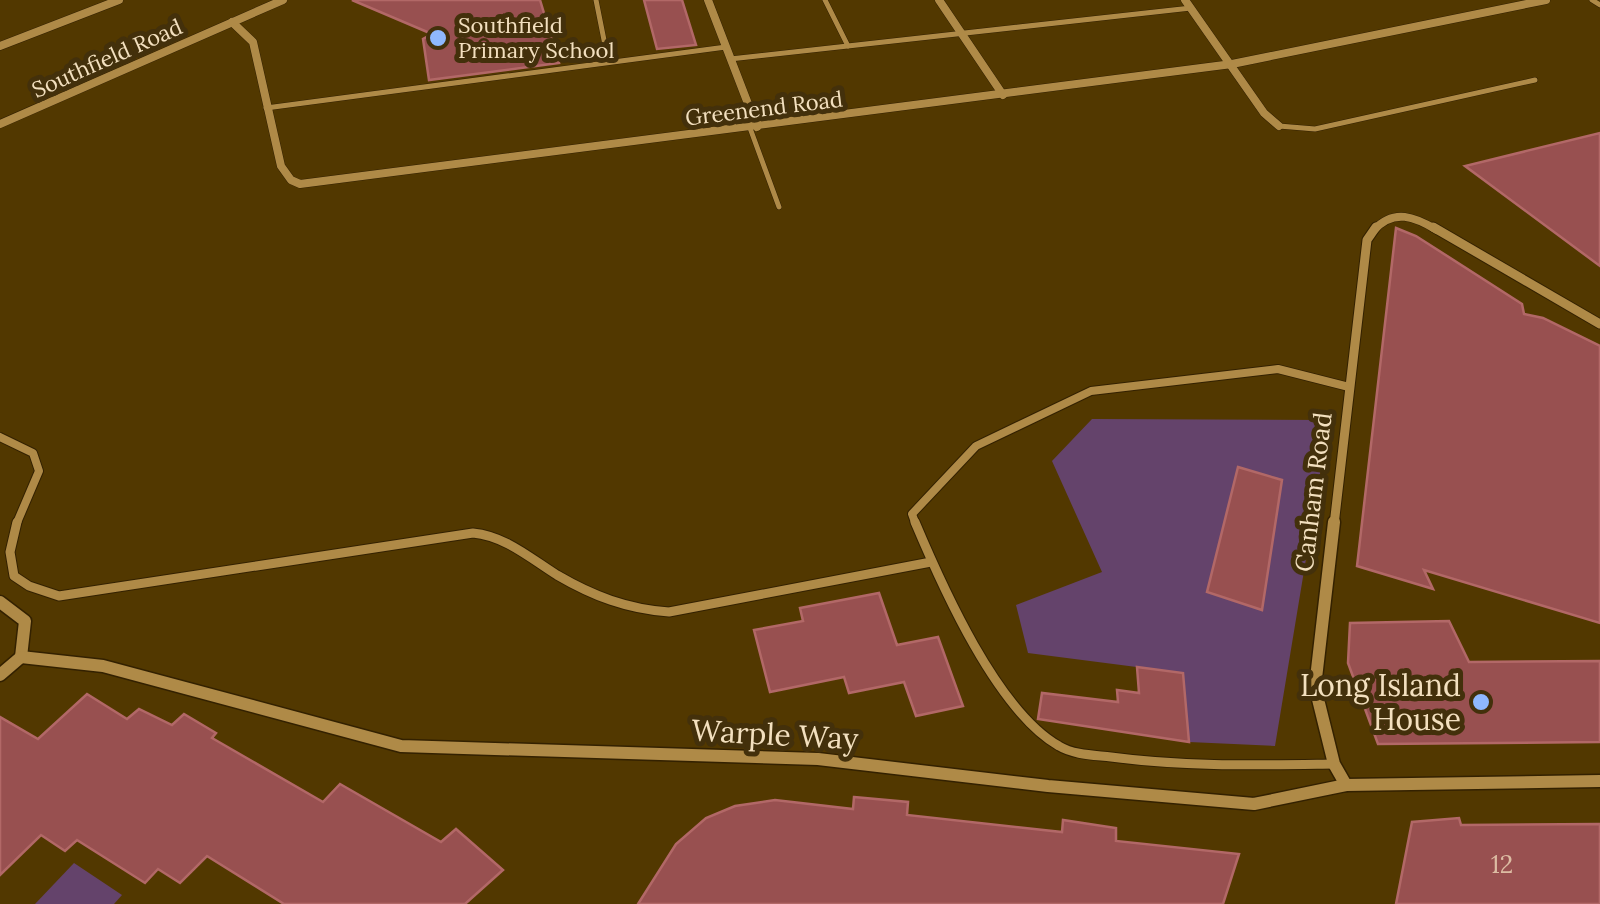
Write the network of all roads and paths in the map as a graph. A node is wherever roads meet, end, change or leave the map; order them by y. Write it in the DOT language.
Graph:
graph roads {
  1 [pos="119,0"];
  2 [pos="283,0"];
  3 [pos="596,0"];
  4 [pos="708,0"];
  5 [pos="825,0"];
  6 [pos="939,0"];
  7 [pos="1185,0"];
  8 [pos="1546,0"];
  9 [pos="1592,0"];
  10 [pos="1529,1"];
  11 [pos="1600,4"];
  12 [pos="1191,8"];
  13 [pos="232,22"];
  14 [pos="961,33"];
  15 [pos="0,46"];
  16 [pos="726,46"];
  17 [pos="848,46"];
  18 [pos="730,58"];
  19 [pos="608,60"];
  20 [pos="1232,64"];
  21 [pos="1535,80"];
  22 [pos="1003,95"];
  23 [pos="266,108"];
  24 [pos="0,124"];
  25 [pos="1278,126"];
  26 [pos="753,127"];
  27 [pos="779,207"];
  28 [pos="1600,324"];
  29 [pos="1349,387"];
  30 [pos="0,438"];
  31 [pos="931,562"];
  32 [pos="0,602"];
  33 [pos="21,657"];
  34 [pos="0,675"];
  35 [pos="1334,764"];
  36 [pos="1600,781"];
  37 [pos="1346,785"];
  1 -- 15 [label="street"];
  2 -- 13 [label="street, Southfield Road"];
  3 -- 19 [label="lane"];
  4 -- 16 [label="street"];
  5 -- 17 [label="lane"];
  6 -- 14 [label="street"];
  7 -- 12 [label="street"];
  8 -- 10 [label="street, Greenend Road"];
  9 -- 11 [label="lane"];
  10 -- 20 [label="street, Greenend Road"];
  12 -- 14 [label="lane"];
  12 -- 20 [label="street"];
  13 -- 23 [label="street"];
  13 -- 24 [label="street, Southfield Road"];
  14 -- 17 [label="lane"];
  14 -- 22 [label="street"];
  16 -- 18 [label="street"];
  16 -- 19 [label="lane"];
  17 -- 18 [label="lane"];
  18 -- 26 [label="street"];
  19 -- 23 [label="lane"];
  20 -- 22 [label="street, Greenend Road"];
  20 -- 25 [label="street"];
  21 -- 25 [label="lane"];
  22 -- 26 [label="street, Greenend Road"];
  23 -- 26 [label="street, Greenend Road"];
  26 -- 27 [label="lane"];
  28 -- 29 [label="street, Canham Road"];
  29 -- 31 [label="lane"];
  29 -- 35 [label="street, Canham Road"];
  30 -- 31 [label="lane"];
  31 -- 35 [label="lane"];
  32 -- 33 [label="street"];
  33 -- 34 [label="street"];
  33 -- 37 [label="street, Warple Way"];
  35 -- 37 [label="street, Canham Road"];
  36 -- 37 [label="street, Warple Way"];
}
